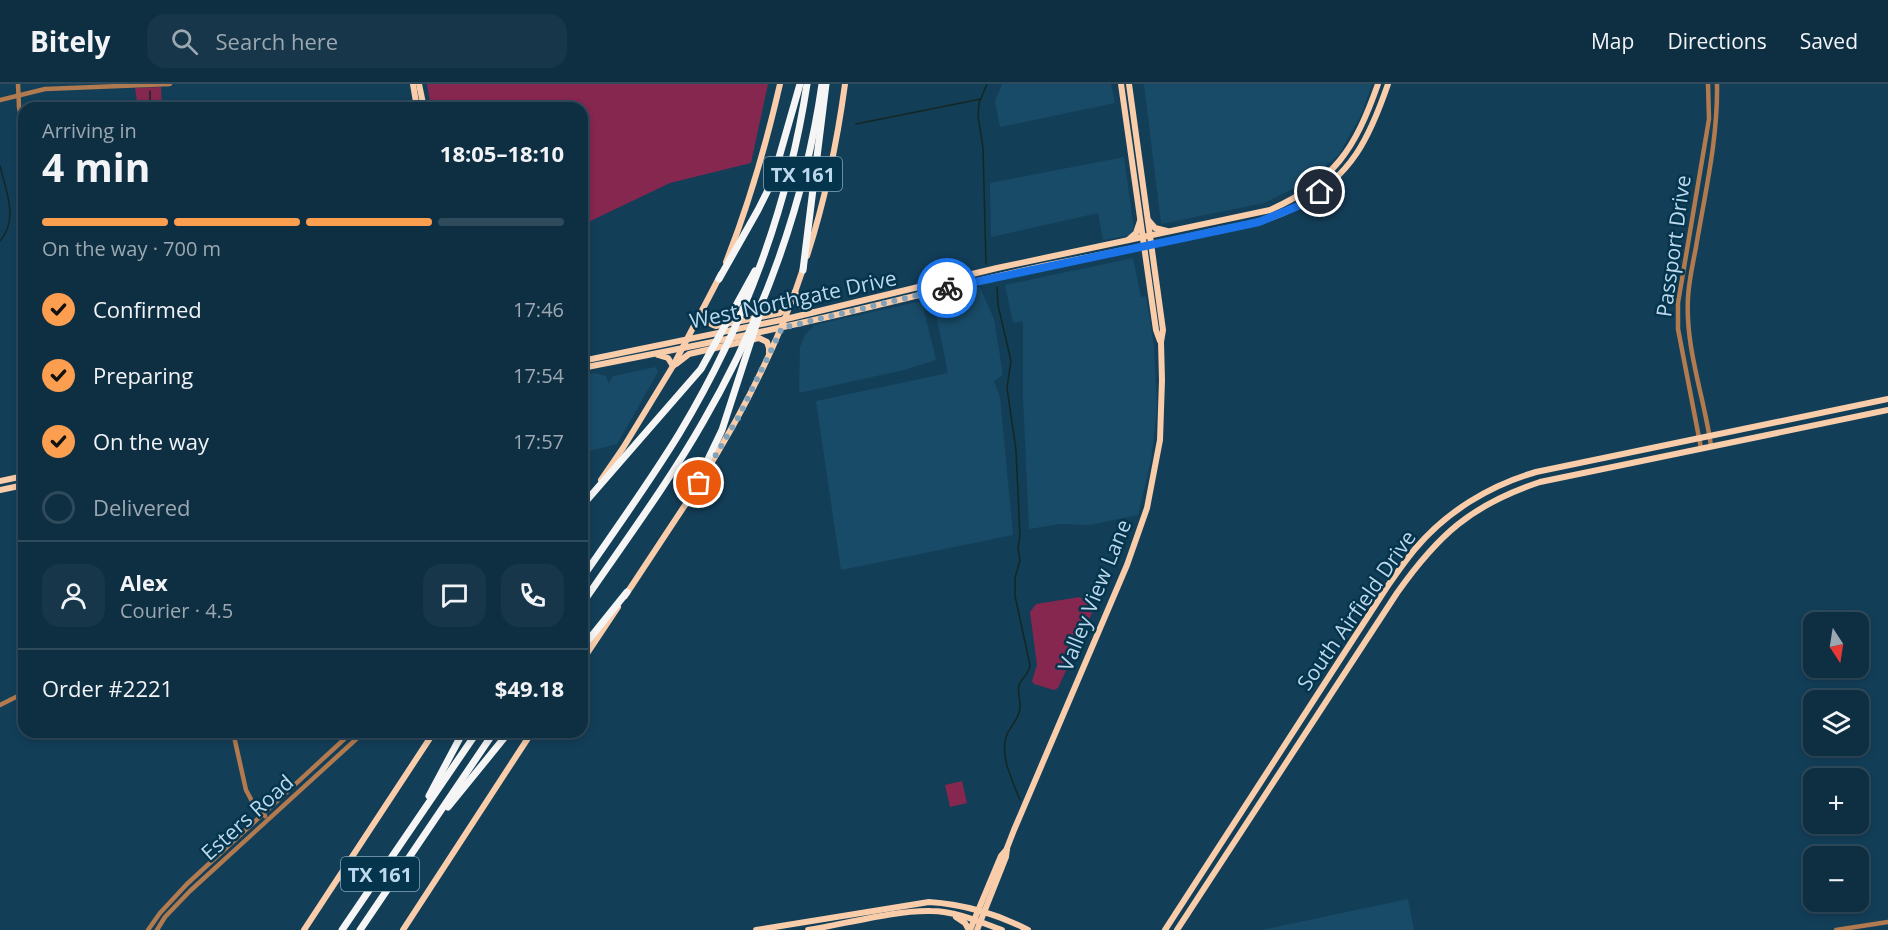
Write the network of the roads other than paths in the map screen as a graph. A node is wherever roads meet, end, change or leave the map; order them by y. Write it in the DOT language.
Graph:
graph roads {
  1 [pos="18,84"];
  2 [pos="170,84"];
  3 [pos="413,84"];
  4 [pos="419,84"];
  5 [pos="780,84"];
  6 [pos="800,84"];
  7 [pos="807,84"];
  8 [pos="824,84"];
  9 [pos="844,84"];
  10 [pos="1121,84"];
  11 [pos="1129,84"];
  12 [pos="1378,84"];
  13 [pos="1388,84"];
  14 [pos="1708,84"];
  15 [pos="1717,84"];
  16 [pos="19,94"];
  17 [pos="0,100"];
  18 [pos="20,102"];
  19 [pos="416,102"];
  20 [pos="423,102"];
  21 [pos="1272,209"];
  22 [pos="1275,217"];
  23 [pos="1145,219"];
  24 [pos="1174,232"];
  25 [pos="1147,237"];
  26 [pos="1127,241"];
  27 [pos="1167,242"];
  28 [pos="1149,246"];
  29 [pos="1116,251"];
  30 [pos="765,252"];
  31 [pos="1146,260"];
  32 [pos="1037,264"];
  33 [pos="1155,269"];
  34 [pos="803,270"];
  35 [pos="719,279"];
  36 [pos="768,283"];
  37 [pos="795,292"];
  38 [pos="790,304"];
  39 [pos="704,308"];
  40 [pos="813,312"];
  41 [pos="786,319"];
  42 [pos="782,328"];
  43 [pos="760,335"];
  44 [pos="688,339"];
  45 [pos="1161,342"];
  46 [pos="683,348"];
  47 [pos="652,354"];
  48 [pos="769,356"];
  49 [pos="588,359"];
  50 [pos="1693,359"];
  51 [pos="1684,361"];
  52 [pos="673,366"];
  53 [pos="588,367"];
  54 [pos="1888,399"];
  55 [pos="1888,410"];
  56 [pos="1810,414"];
  57 [pos="1813,425"];
  58 [pos="1709,436"];
  59 [pos="1699,438"];
  60 [pos="1710,446"];
  61 [pos="1701,448"];
  62 [pos="18,477"];
  63 [pos="0,481"];
  64 [pos="18,486"];
  65 [pos="0,490"];
  66 [pos="588,499"];
  67 [pos="588,499"];
  68 [pos="687,503"];
  69 [pos="588,569"];
  70 [pos="627,592"];
  71 [pos="588,595"];
  72 [pos="1370,614"];
  73 [pos="1379,620"];
  74 [pos="588,641"];
  75 [pos="588,652"];
  76 [pos="18,696"];
  77 [pos="0,705"];
  78 [pos="234,738"];
  79 [pos="346,738"];
  80 [pos="358,738"];
  81 [pos="430,738"];
  82 [pos="460,738"];
  83 [pos="473,738"];
  84 [pos="490,738"];
  85 [pos="504,738"];
  86 [pos="528,738"];
  87 [pos="264,815"];
  88 [pos="418,818"];
  89 [pos="268,821"];
  90 [pos="430,826"];
  91 [pos="1007,848"];
  92 [pos="217,857"];
  93 [pos="222,862"];
  94 [pos="983,899"];
  95 [pos="964,907"];
  96 [pos="981,912"];
  97 [pos="947,913"];
  98 [pos="977,921"];
  99 [pos="1888,922"];
  100 [pos="148,930"];
  101 [pos="157,930"];
  102 [pos="304,930"];
  103 [pos="342,930"];
  104 [pos="360,930"];
  105 [pos="403,930"];
  106 [pos="756,930"];
  107 [pos="808,930"];
  108 [pos="969,930"];
  109 [pos="977,930"];
  110 [pos="1001,930"];
  111 [pos="1028,930"];
  112 [pos="1165,930"];
  113 [pos="1177,930"];
  114 [pos="1836,930"];
  1 -- 16 [label="street"];
  2 -- 16 [label="street"];
  3 -- 19 [label="main road"];
  4 -- 20 [label="main road"];
  5 -- 35 [label="main road"];
  6 -- 35 [label="highway"];
  7 -- 30 [label="highway, TX 161"];
  8 -- 34 [label="highway"];
  8 -- 36 [label="highway, TX 161"];
  9 -- 34 [label="main road"];
  10 -- 23 [label="main road, Valley View Lane"];
  11 -- 23 [label="main road, Valley View Lane"];
  12 -- 21 [label="main road, West Northgate Drive"];
  13 -- 22 [label="main road, West Northgate Drive"];
  14 -- 51 [label="street, Passport Drive"];
  15 -- 50 [label="street, Passport Drive"];
  16 -- 17 [label="street"];
  16 -- 18 [label="street"];
  21 -- 22 [label="main road"];
  21 -- 24 [label="main road, West Northgate Drive"];
  22 -- 27 [label="main road, West Northgate Drive"];
  23 -- 24 [label="main road"];
  23 -- 25 [label="main road, Valley View Lane"];
  23 -- 26 [label="main road"];
  24 -- 25 [label="main road, West Northgate Drive"];
  25 -- 26 [label="main road, West Northgate Drive"];
  25 -- 28 [label="main road, Valley View Lane"];
  26 -- 32 [label="main road, West Northgate Drive"];
  27 -- 28 [label="main road, West Northgate Drive"];
  27 -- 33 [label="main road"];
  28 -- 29 [label="main road, West Northgate Drive"];
  28 -- 31 [label="main road, Valley View Lane"];
  28 -- 33 [label="main road, Valley View Lane"];
  29 -- 31 [label="main road"];
  29 -- 32 [label="main road, West Northgate Drive"];
  30 -- 66 [label="highway"];
  30 -- 69 [label="highway, TX 161"];
  31 -- 45 [label="main road, Valley View Lane"];
  32 -- 40 [label="main road, West Northgate Drive"];
  32 -- 42 [label="main road, West Northgate Drive"];
  33 -- 45 [label="main road, Valley View Lane"];
  34 -- 37 [label="main road"];
  35 -- 39 [label="main road"];
  36 -- 68 [label="highway"];
  36 -- 71 [label="highway, TX 161"];
  37 -- 38 [label="main road"];
  37 -- 40 [label="main road"];
  38 -- 39 [label="main road"];
  38 -- 41 [label="main road"];
  39 -- 44 [label="main road"];
  40 -- 41 [label="main road, West Northgate Drive"];
  41 -- 42 [label="main road"];
  41 -- 44 [label="main road, West Northgate Drive"];
  42 -- 43 [label="main road, West Northgate Drive"];
  42 -- 48 [label="main road"];
  43 -- 46 [label="main road, West Northgate Drive"];
  43 -- 48 [label="main road"];
  43 -- 52 [label="main road"];
  44 -- 46 [label="main road"];
  44 -- 49 [label="main road, West Northgate Drive"];
  45 -- 91 [label="main road, Valley View Lane"];
  46 -- 47 [label="main road, West Northgate Drive"];
  46 -- 52 [label="main road"];
  47 -- 52 [label="main road"];
  47 -- 53 [label="main road, West Northgate Drive"];
  48 -- 68 [label="main road"];
  50 -- 51 [label="street"];
  50 -- 58 [label="street, Passport Drive"];
  51 -- 59 [label="street, Passport Drive"];
  52 -- 67 [label="main road"];
  54 -- 56 [label="main road, South Airfield Drive"];
  55 -- 57 [label="main road, South Airfield Drive"];
  56 -- 57 [label="main road"];
  56 -- 58 [label="main road, South Airfield Drive"];
  57 -- 60 [label="main road, South Airfield Drive"];
  58 -- 59 [label="main road, South Airfield Drive"];
  58 -- 60 [label="street, Passport Drive"];
  59 -- 61 [label="street, Passport Drive"];
  59 -- 72 [label="main road, South Airfield Drive"];
  60 -- 61 [label="main road, South Airfield Drive"];
  61 -- 73 [label="main road, South Airfield Drive"];
  62 -- 63 [label="main road"];
  64 -- 65 [label="main road"];
  68 -- 70 [label="main road"];
  70 -- 74 [label="highway"];
  70 -- 75 [label="main road"];
  72 -- 73 [label="main road"];
  72 -- 112 [label="main road, South Airfield Drive"];
  73 -- 113 [label="main road, South Airfield Drive"];
  76 -- 77 [label="street"];
  78 -- 87 [label="street"];
  79 -- 87 [label="street, Esters Road"];
  80 -- 89 [label="street, Esters Road"];
  81 -- 102 [label="main road"];
  82 -- 88 [label="highway"];
  83 -- 88 [label="highway, TX 161"];
  84 -- 90 [label="highway, TX 161"];
  85 -- 90 [label="highway"];
  86 -- 105 [label="main road"];
  87 -- 89 [label="street"];
  87 -- 92 [label="street, Esters Road"];
  88 -- 103 [label="highway, TX 161"];
  89 -- 93 [label="street, Esters Road"];
  90 -- 104 [label="highway, TX 161"];
  91 -- 94 [label="main road, Valley View Lane"];
  91 -- 96 [label="main road, Valley View Lane"];
  92 -- 93 [label="street"];
  92 -- 100 [label="street, Esters Road"];
  93 -- 101 [label="street, Esters Road"];
  94 -- 95 [label="main road"];
  94 -- 96 [label="main road, Valley View Lane"];
  95 -- 96 [label="main road"];
  95 -- 106 [label="main road"];
  96 -- 98 [label="main road, Valley View Lane"];
  96 -- 111 [label="main road"];
  97 -- 98 [label="main road"];
  97 -- 107 [label="main road"];
  97 -- 108 [label="main road"];
  98 -- 108 [label="main road, Valley View Lane"];
  98 -- 109 [label="main road, Valley View Lane"];
  98 -- 110 [label="main road"];
  99 -- 114 [label="street"];
}
